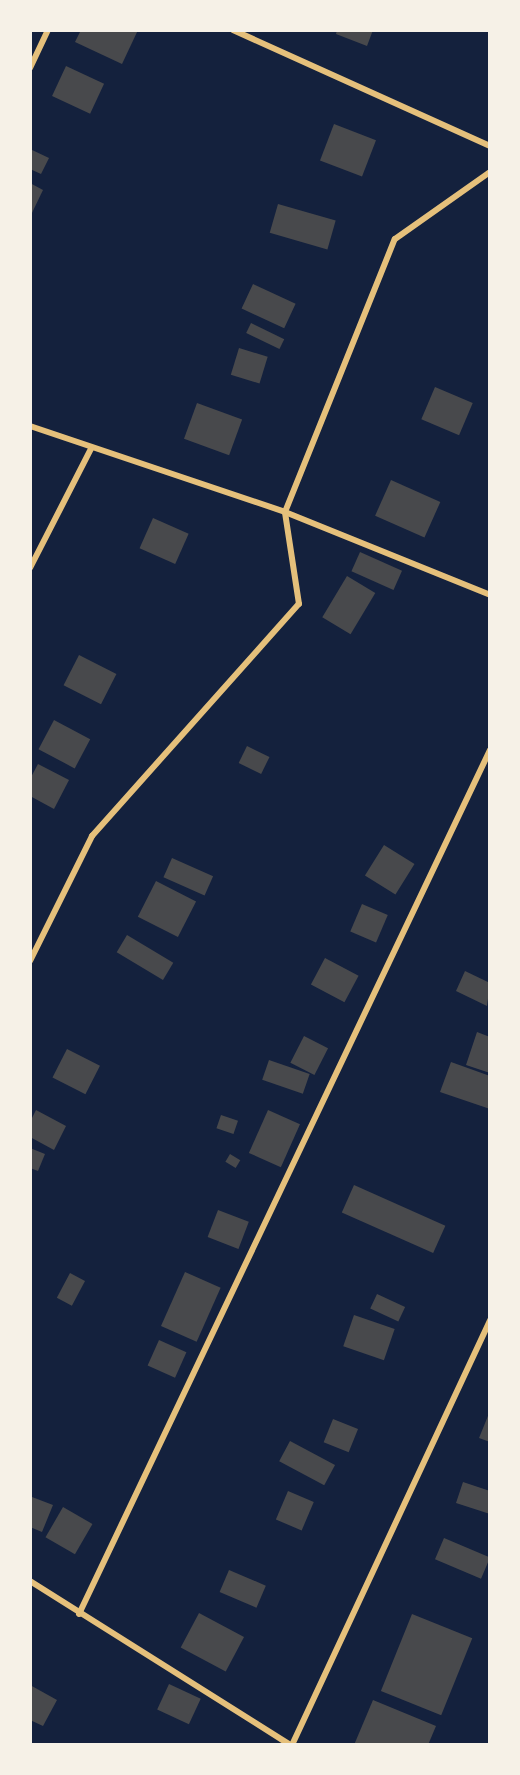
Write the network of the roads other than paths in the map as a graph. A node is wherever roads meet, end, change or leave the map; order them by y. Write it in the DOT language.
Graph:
graph roads {
  1 [pos="48,30"];
  2 [pos="232,30"];
  3 [pos="30,68"];
  4 [pos="490,146"];
  5 [pos="490,172"];
  6 [pos="30,426"];
  7 [pos="91,449"];
  8 [pos="285,512"];
  9 [pos="30,568"];
  10 [pos="490,595"];
  11 [pos="490,750"];
  12 [pos="30,961"];
  13 [pos="490,1320"];
  14 [pos="30,1581"];
  15 [pos="79,1614"];
  16 [pos="291,1745"];
  1 -- 3 [label="street"];
  2 -- 4 [label="street"];
  5 -- 8 [label="street"];
  6 -- 7 [label="street"];
  7 -- 8 [label="street"];
  7 -- 9 [label="street"];
  8 -- 10 [label="street"];
  8 -- 12 [label="street"];
  11 -- 15 [label="street"];
  13 -- 16 [label="street"];
  14 -- 15 [label="street"];
  15 -- 16 [label="street"];
}
